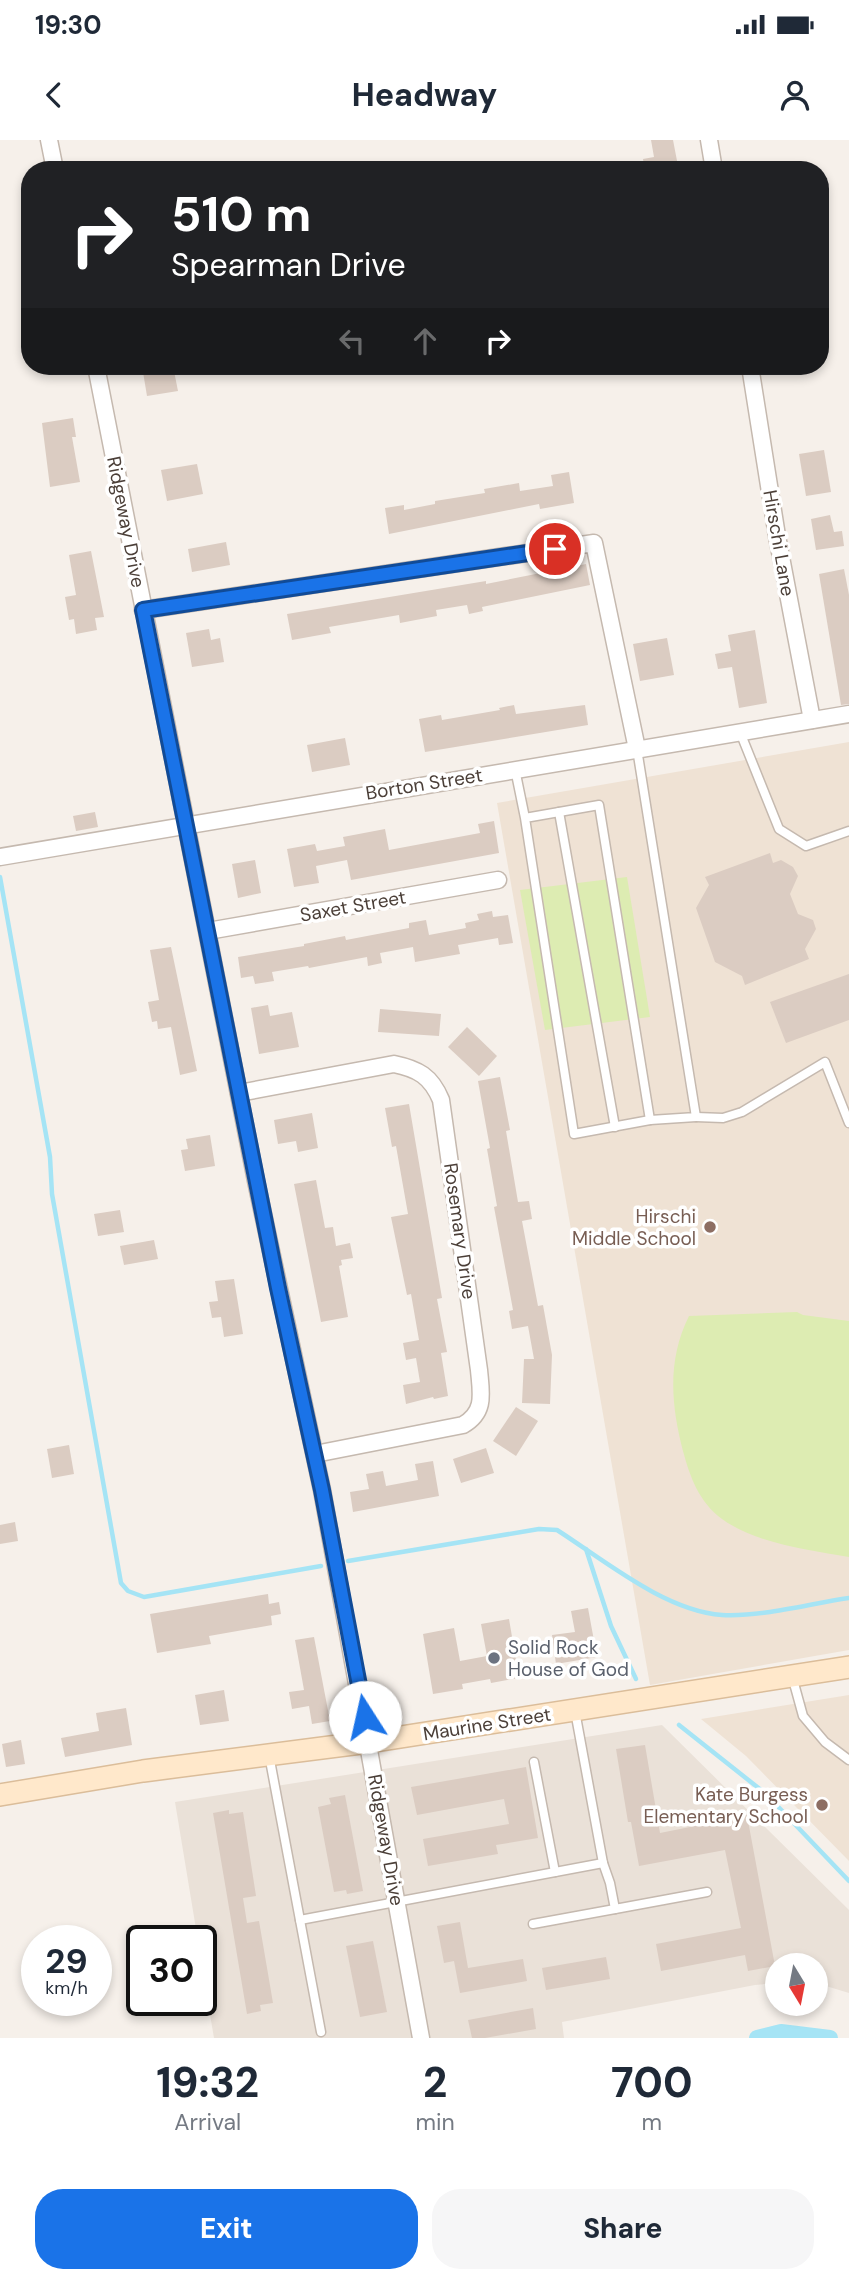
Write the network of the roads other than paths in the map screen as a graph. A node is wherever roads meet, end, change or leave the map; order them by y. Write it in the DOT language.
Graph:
graph roads {
  1 [pos="49,140"];
  2 [pos="709,140"];
  3 [pos="53,161"];
  4 [pos="712,161"];
  5 [pos="98,375"];
  6 [pos="751,375"];
  7 [pos="143,610"];
  8 [pos="849,714"];
  9 [pos="812,720"];
  10 [pos="740,732"];
  11 [pos="638,749"];
  12 [pos="515,769"];
  13 [pos="559,812"];
  14 [pos="525,818"];
  15 [pos="186,825"];
  16 [pos="849,831"];
  17 [pos="0,857"];
  18 [pos="498,880"];
  19 [pos="208,931"];
  20 [pos="239,1093"];
  21 [pos="696,1117"];
  22 [pos="650,1120"];
  23 [pos="849,1124"];
  24 [pos="615,1127"];
  25 [pos="315,1454"];
  26 [pos="849,1667"];
  27 [pos="792,1676"];
  28 [pos="575,1711"];
  29 [pos="369,1742"];
  30 [pos="268,1755"];
  31 [pos="849,1760"];
  32 [pos="534,1762"];
  33 [pos="0,1795"];
  34 [pos="603,1863"];
  35 [pos="555,1872"];
  36 [pos="707,1892"];
  37 [pos="397,1902"];
  38 [pos="615,1909"];
  39 [pos="300,1920"];
  40 [pos="533,1924"];
  41 [pos="321,2032"];
  42 [pos="421,2038"];
  1 -- 3 [label="street"];
  2 -- 4 [label="street"];
  5 -- 7 [label="street, Ridgeway Drive"];
  6 -- 9 [label="street, Hirschi Lane"];
  7 -- 11 [label="street"];
  7 -- 15 [label="street, Ridgeway Drive"];
  8 -- 9 [label="street, Borton Street"];
  9 -- 10 [label="street, Borton Street"];
  10 -- 11 [label="street, Borton Street"];
  10 -- 16 [label="lane"];
  11 -- 12 [label="street, Borton Street"];
  11 -- 21 [label="lane"];
  12 -- 14 [label="lane"];
  12 -- 15 [label="street, Borton Street"];
  13 -- 14 [label="lane"];
  13 -- 22 [label="lane"];
  13 -- 24 [label="lane"];
  14 -- 24 [label="lane"];
  15 -- 17 [label="street, Borton Street"];
  15 -- 19 [label="street, Ridgeway Drive"];
  18 -- 19 [label="street, Saxet Street"];
  19 -- 20 [label="street, Ridgeway Drive"];
  20 -- 25 [label="street, Ridgeway Drive"];
  20 -- 25 [label="street, Rosemary Drive"];
  21 -- 22 [label="lane"];
  21 -- 23 [label="lane"];
  22 -- 24 [label="lane"];
  25 -- 29 [label="street, Ridgeway Drive"];
  26 -- 27 [label="street, Maurine Street"];
  27 -- 28 [label="street, Maurine Street"];
  27 -- 31 [label="lane"];
  28 -- 29 [label="street, Maurine Street"];
  28 -- 34 [label="lane"];
  29 -- 30 [label="street, Maurine Street"];
  29 -- 37 [label="street, Ridgeway Drive"];
  30 -- 33 [label="street, Maurine Street"];
  30 -- 39 [label="lane"];
  32 -- 35 [label="lane"];
  34 -- 35 [label="lane"];
  34 -- 38 [label="lane"];
  35 -- 37 [label="lane"];
  36 -- 38 [label="lane"];
  37 -- 39 [label="lane"];
  37 -- 42 [label="street, Ridgeway Drive"];
  38 -- 40 [label="lane"];
  39 -- 41 [label="lane"];
}
